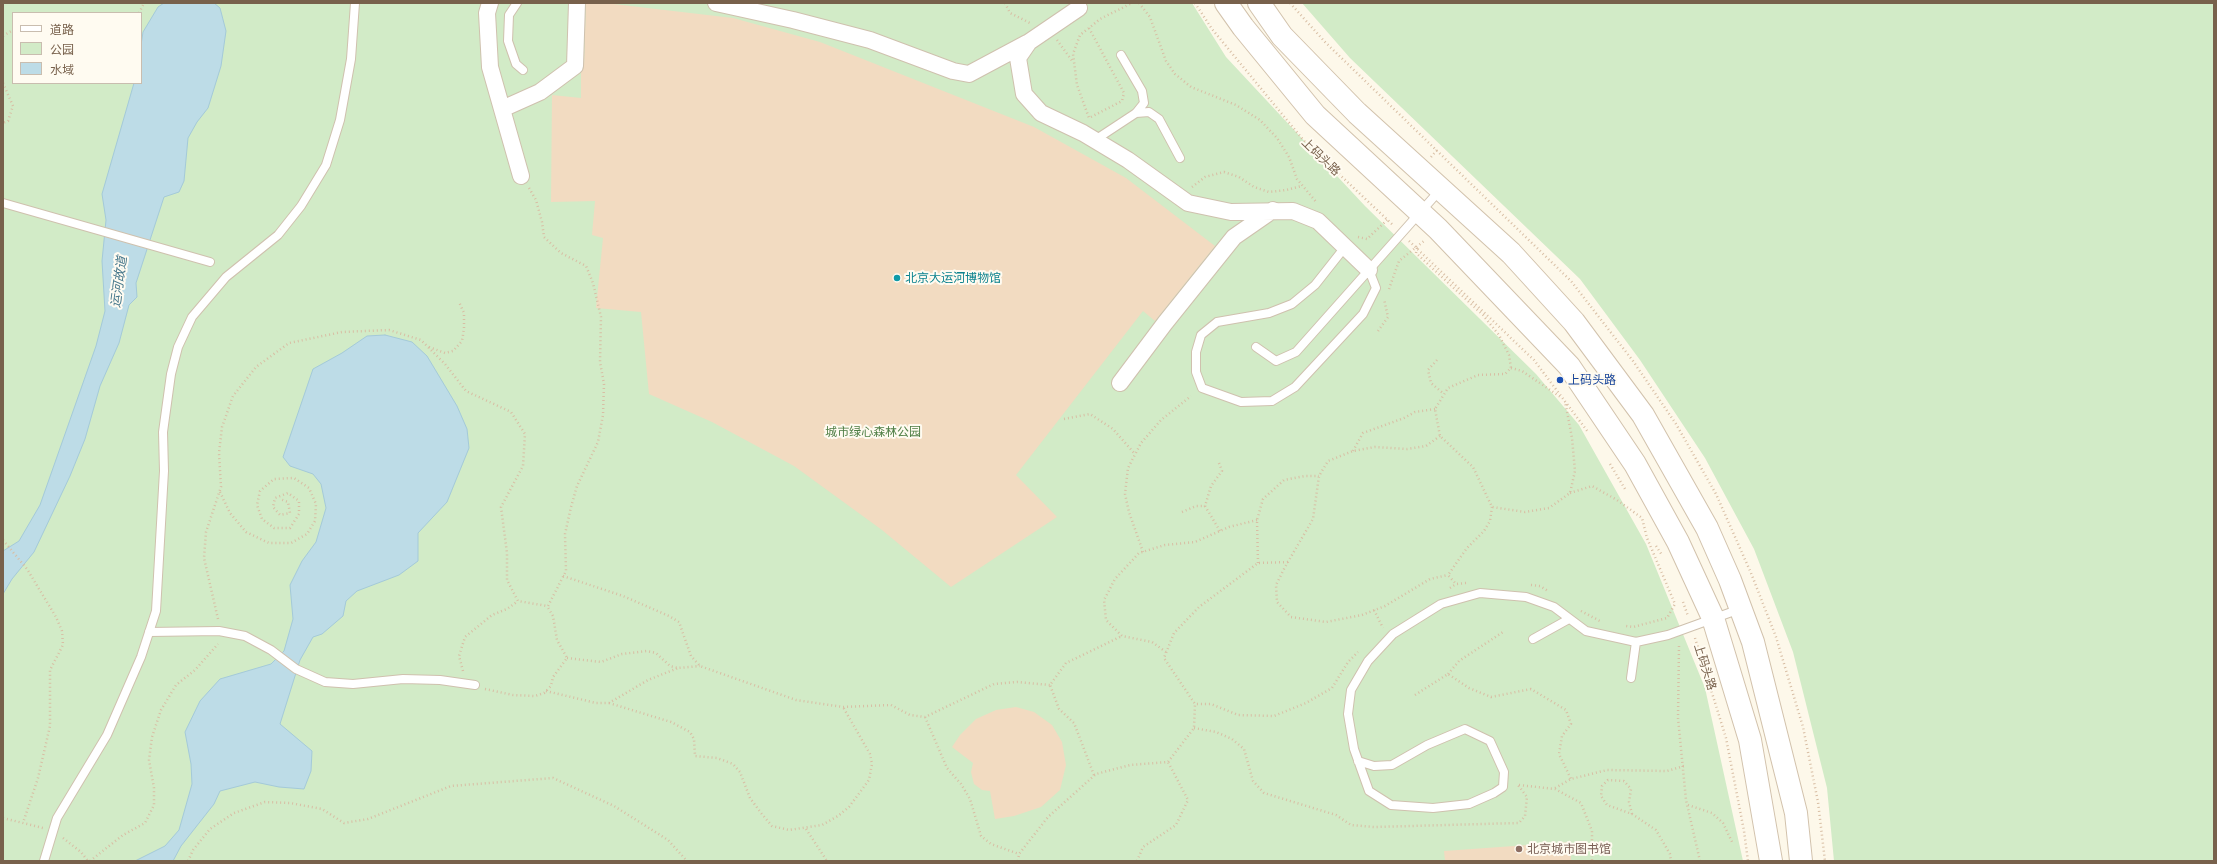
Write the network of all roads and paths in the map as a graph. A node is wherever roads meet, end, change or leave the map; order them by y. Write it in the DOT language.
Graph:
graph roads {
  1 [pos="144,3"];
  2 [pos="355,3"];
  3 [pos="490,3"];
  4 [pos="517,3"];
  5 [pos="577,3"];
  6 [pos="716,3"];
  7 [pos="1132,3"];
  8 [pos="1139,3"];
  9 [pos="1195,3"];
  10 [pos="1226,3"];
  11 [pos="1259,3"];
  12 [pos="1080,5"];
  13 [pos="140,12"];
  14 [pos="1089,28"];
  15 [pos="12,31"];
  16 [pos="3,36"];
  17 [pos="1029,42"];
  18 [pos="1121,55"];
  19 [pos="522,70"];
  20 [pos="3,83"];
  21 [pos="502,109"];
  22 [pos="1136,113"];
  23 [pos="3,123"];
  24 [pos="1095,140"];
  25 [pos="1180,158"];
  26 [pos="521,176"];
  27 [pos="1302,186"];
  28 [pos="1441,189"];
  29 [pos="1182,199"];
  30 [pos="3,203"];
  31 [pos="1318,204"];
  32 [pos="1273,210"];
  33 [pos="1421,214"];
  34 [pos="1387,220"];
  35 [pos="1402,234"];
  36 [pos="1351,242"];
  37 [pos="1417,248"];
  38 [pos="210,262"];
  39 [pos="1369,270"];
  40 [pos="459,302"];
  41 [pos="1378,330"];
  42 [pos="428,347"];
  43 [pos="1256,347"];
  44 [pos="1437,360"];
  45 [pos="1511,368"];
  46 [pos="1120,383"];
  47 [pos="1444,394"];
  48 [pos="1191,396"];
  49 [pos="1564,399"];
  50 [pos="1435,409"];
  51 [pos="1064,419"];
  52 [pos="1591,435"];
  53 [pos="1440,436"];
  54 [pos="1353,451"];
  55 [pos="1135,454"];
  56 [pos="1608,460"];
  57 [pos="1219,463"];
  58 [pos="1319,476"];
  59 [pos="220,491"];
  60 [pos="1570,493"];
  61 [pos="1628,493"];
  62 [pos="280,500"];
  63 [pos="1205,506"];
  64 [pos="1636,506"];
  65 [pos="1492,507"];
  66 [pos="1182,512"];
  67 [pos="1642,518"];
  68 [pos="1257,520"];
  69 [pos="1220,531"];
  70 [pos="1652,537"];
  71 [pos="3,540"];
  72 [pos="1655,543"];
  73 [pos="1143,552"];
  74 [pos="1288,562"];
  75 [pos="1665,562"];
  76 [pos="1258,564"];
  77 [pos="1448,575"];
  78 [pos="563,576"];
  79 [pos="1470,583"];
  80 [pos="1456,584"];
  81 [pos="1527,584"];
  82 [pos="1443,592"];
  83 [pos="1552,593"];
  84 [pos="1682,600"];
  85 [pos="518,602"];
  86 [pos="548,606"];
  87 [pos="1576,608"];
  88 [pos="1741,608"];
  89 [pos="1374,610"];
  90 [pos="1569,618"];
  91 [pos="1713,618"];
  92 [pos="1604,623"];
  93 [pos="1388,625"];
  94 [pos="1619,625"];
  95 [pos="1691,626"];
  96 [pos="1383,628"];
  97 [pos="1379,630"];
  98 [pos="219,631"];
  99 [pos="149,632"];
  100 [pos="1503,632"];
  101 [pos="1122,636"];
  102 [pos="1533,639"];
  103 [pos="1636,642"];
  104 [pos="1364,646"];
  105 [pos="1679,646"];
  106 [pos="1166,652"];
  107 [pos="567,658"];
  108 [pos="700,666"];
  109 [pos="678,668"];
  110 [pos="1448,674"];
  111 [pos="1631,678"];
  112 [pos="475,685"];
  113 [pos="1050,685"];
  114 [pos="546,691"];
  115 [pos="1415,695"];
  116 [pos="609,703"];
  117 [pos="1195,704"];
  118 [pos="843,707"];
  119 [pos="925,717"];
  120 [pos="1358,761"];
  121 [pos="1168,762"];
  122 [pos="1684,766"];
  123 [pos="1094,776"];
  124 [pos="1571,779"];
  125 [pos="1504,784"];
  126 [pos="1555,789"];
  127 [pos="1688,805"];
  128 [pos="1632,814"];
  129 [pos="3,818"];
  130 [pos="23,823"];
  131 [pos="806,829"];
  132 [pos="53,830"];
  133 [pos="1733,844"];
  134 [pos="1019,854"];
  135 [pos="44,861"];
  136 [pos="89,861"];
  137 [pos="188,861"];
  138 [pos="687,861"];
  139 [pos="827,861"];
  140 [pos="1018,861"];
  141 [pos="1136,861"];
  142 [pos="1592,861"];
  143 [pos="1671,861"];
  144 [pos="1700,861"];
  145 [pos="1748,861"];
  146 [pos="1771,861"];
  147 [pos="1801,861"];
  1 -- 13 [label="path"];
  2 -- 99 [label="lane"];
  3 -- 21 [label="street"];
  4 -- 19 [label="lane"];
  5 -- 21 [label="street"];
  6 -- 17 [label="street"];
  7 -- 14 [label="path"];
  8 -- 27 [label="path"];
  9 -- 34 [label="path, 上码头路"];
  10 -- 33 [label="main road, 上码头路"];
  11 -- 28 [label="main road"];
  12 -- 17 [label="street"];
  14 -- 14 [label="path"];
  15 -- 16 [label="path"];
  17 -- 24 [label="street"];
  18 -- 22 [label="lane"];
  20 -- 23 [label="path"];
  21 -- 26 [label="street"];
  22 -- 24 [label="lane"];
  22 -- 25 [label="lane"];
  24 -- 29 [label="street"];
  26 -- 78 [label="path"];
  27 -- 29 [label="path"];
  27 -- 31 [label="path"];
  28 -- 33 [label="lane"];
  28 -- 88 [label="main road"];
  29 -- 32 [label="street"];
  30 -- 38 [label="lane"];
  32 -- 36 [label="street"];
  32 -- 46 [label="street"];
  33 -- 35 [label="lane"];
  33 -- 91 [label="main road, 上码头路"];
  34 -- 35 [label="path, 上码头路"];
  34 -- 36 [label="path"];
  35 -- 37 [label="path, 上码头路"];
  35 -- 39 [label="lane"];
  36 -- 39 [label="street"];
  36 -- 39 [label="lane"];
  37 -- 41 [label="path"];
  37 -- 45 [label="path"];
  37 -- 49 [label="path, 上码头路"];
  39 -- 43 [label="lane"];
  40 -- 42 [label="path"];
  42 -- 59 [label="path"];
  42 -- 85 [label="path"];
  44 -- 47 [label="path"];
  45 -- 47 [label="path"];
  45 -- 49 [label="path"];
  47 -- 50 [label="path"];
  48 -- 55 [label="path"];
  49 -- 52 [label="path, 上码头路"];
  49 -- 60 [label="path"];
  50 -- 53 [label="path"];
  50 -- 54 [label="path"];
  51 -- 55 [label="path"];
  53 -- 54 [label="path"];
  53 -- 65 [label="path"];
  54 -- 58 [label="path"];
  55 -- 73 [label="path"];
  56 -- 61 [label="path"];
  57 -- 63 [label="path"];
  58 -- 68 [label="path"];
  58 -- 74 [label="path"];
  59 -- 62 [label="path"];
  59 -- 98 [label="path"];
  60 -- 65 [label="path"];
  60 -- 67 [label="path"];
  63 -- 66 [label="path"];
  63 -- 69 [label="path"];
  64 -- 67 [label="path"];
  65 -- 77 [label="path"];
  67 -- 70 [label="path"];
  67 -- 94 [label="path"];
  68 -- 69 [label="path"];
  68 -- 76 [label="path"];
  69 -- 73 [label="path"];
  71 -- 130 [label="path"];
  72 -- 75 [label="path"];
  73 -- 101 [label="path"];
  74 -- 76 [label="path"];
  74 -- 89 [label="path"];
  76 -- 106 [label="path"];
  77 -- 80 [label="path"];
  77 -- 89 [label="path"];
  78 -- 86 [label="path"];
  78 -- 108 [label="path"];
  79 -- 80 [label="path"];
  80 -- 82 [label="path"];
  81 -- 83 [label="path"];
  84 -- 95 [label="path, 上码头路"];
  85 -- 86 [label="path"];
  85 -- 112 [label="path"];
  86 -- 107 [label="path"];
  87 -- 92 [label="path"];
  88 -- 91 [label="lane"];
  88 -- 147 [label="main road"];
  89 -- 96 [label="path"];
  90 -- 102 [label="lane"];
  90 -- 103 [label="lane"];
  90 -- 120 [label="lane"];
  91 -- 95 [label="lane"];
  91 -- 146 [label="main road, 上码头路"];
  93 -- 96 [label="path"];
  95 -- 103 [label="lane"];
  95 -- 145 [label="path, 上码头路"];
  96 -- 97 [label="path"];
  98 -- 99 [label="lane"];
  98 -- 112 [label="lane"];
  98 -- 136 [label="path"];
  99 -- 132 [label="lane"];
  100 -- 110 [label="path"];
  101 -- 106 [label="path"];
  101 -- 113 [label="path"];
  103 -- 111 [label="lane"];
  104 -- 117 [label="path"];
  105 -- 122 [label="path"];
  106 -- 117 [label="path"];
  107 -- 109 [label="path"];
  107 -- 114 [label="path"];
  108 -- 109 [label="path"];
  108 -- 118 [label="path"];
  109 -- 116 [label="path"];
  110 -- 115 [label="path"];
  110 -- 124 [label="path"];
  112 -- 114 [label="path"];
  113 -- 119 [label="path"];
  113 -- 123 [label="path"];
  114 -- 116 [label="path"];
  116 -- 131 [label="path"];
  117 -- 121 [label="path"];
  118 -- 119 [label="path"];
  118 -- 131 [label="path"];
  119 -- 134 [label="path"];
  120 -- 125 [label="lane"];
  120 -- 125 [label="lane"];
  121 -- 123 [label="path"];
  121 -- 141 [label="path"];
  122 -- 124 [label="path"];
  122 -- 127 [label="path"];
  123 -- 134 [label="path"];
  124 -- 126 [label="path"];
  125 -- 126 [label="path"];
  126 -- 142 [label="path"];
  127 -- 133 [label="path"];
  127 -- 144 [label="path"];
  128 -- 128 [label="path"];
  128 -- 143 [label="path"];
  129 -- 130 [label="path"];
  130 -- 132 [label="path"];
  131 -- 139 [label="path"];
  132 -- 135 [label="lane"];
  132 -- 136 [label="path"];
  134 -- 140 [label="path"];
  137 -- 138 [label="path"];
}
